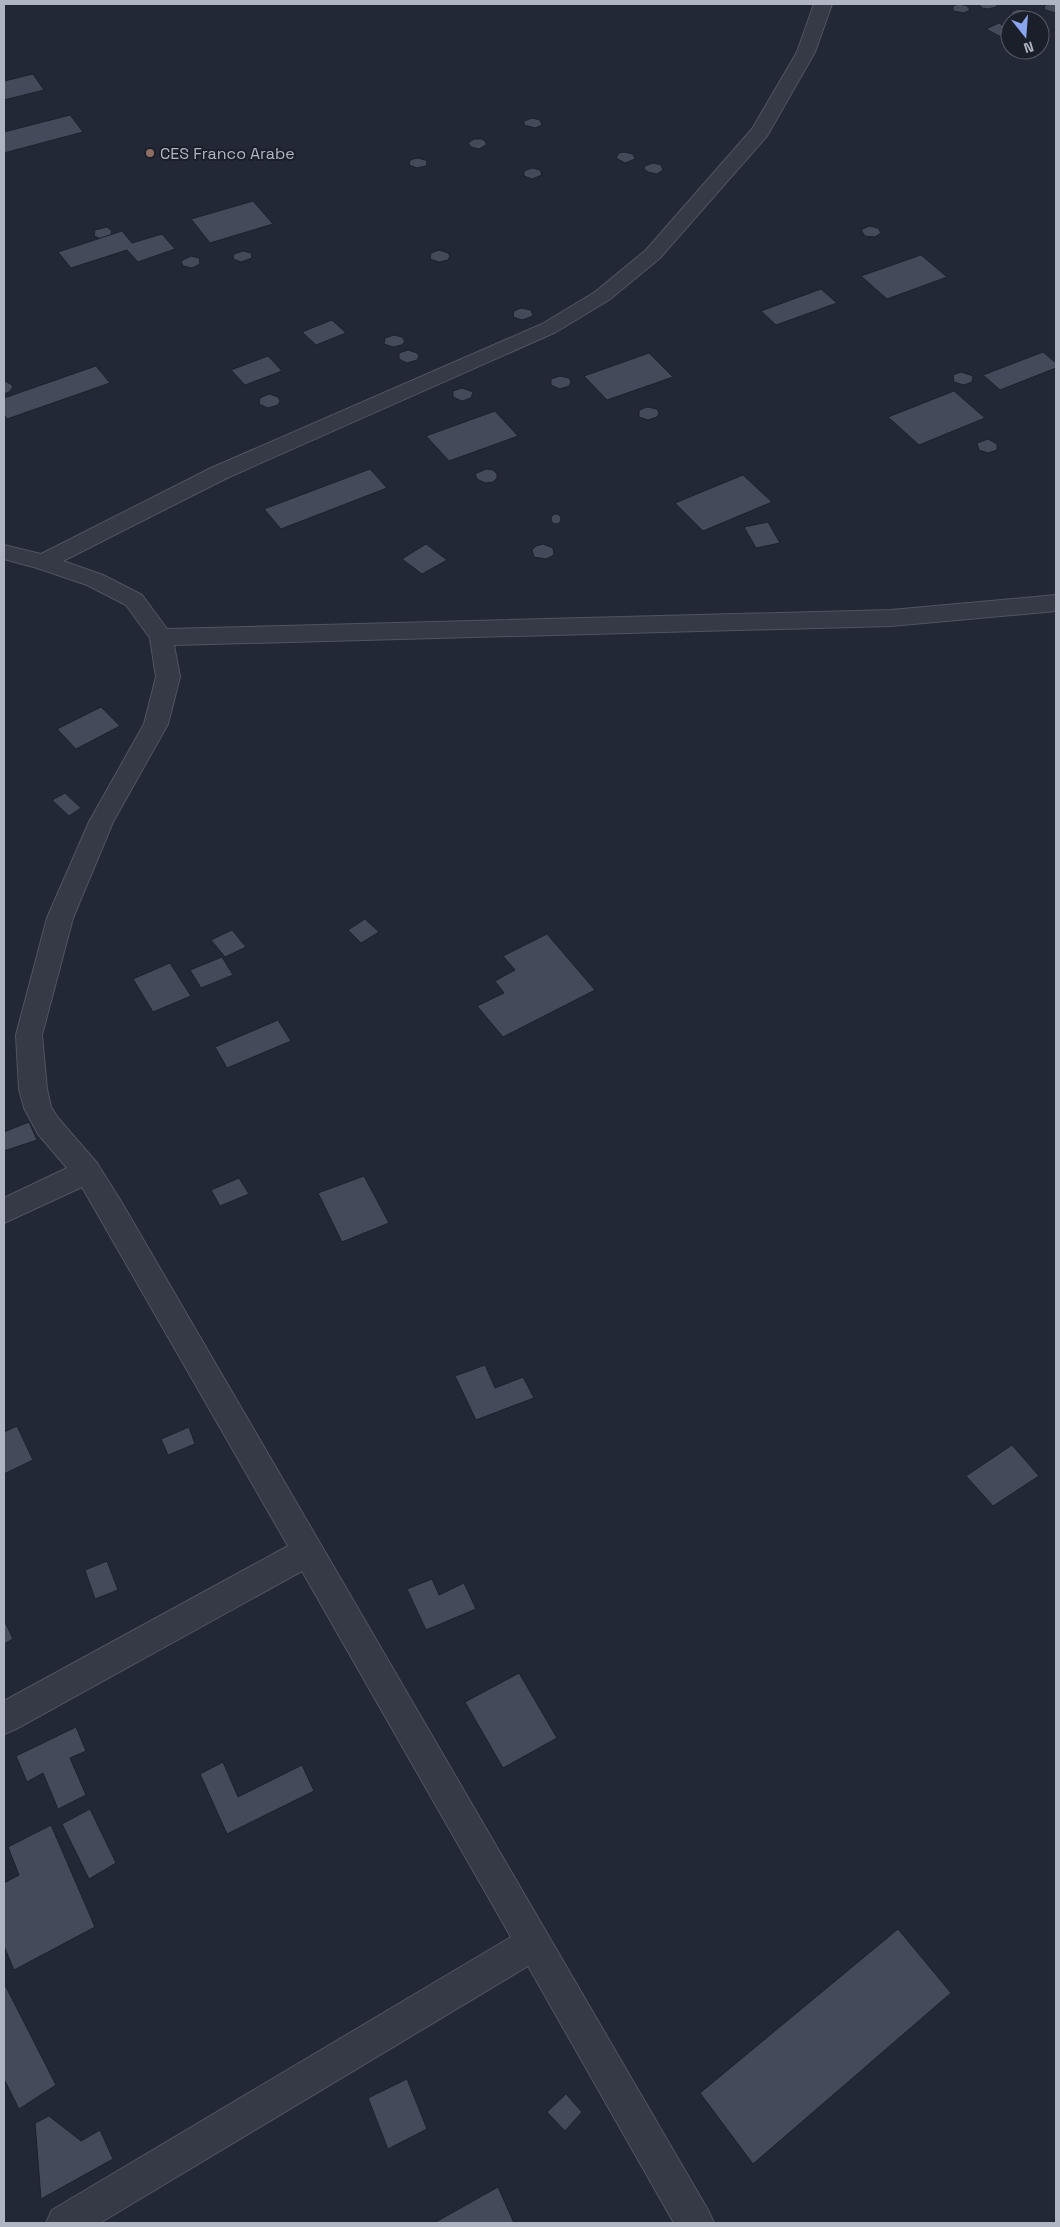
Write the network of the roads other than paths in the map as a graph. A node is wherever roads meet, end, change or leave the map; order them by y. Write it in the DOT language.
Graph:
graph roads {
  1 [pos="823,4"];
  2 [pos="4,552"];
  3 [pos="44,562"];
  4 [pos="1056,603"];
  5 [pos="160,638"];
  6 [pos="86,1171"];
  7 [pos="4,1211"];
  8 [pos="308,1551"];
  9 [pos="4,1718"];
  10 [pos="534,1943"];
  11 [pos="65,2223"];
  12 [pos="695,2223"];
  1 -- 3 [label="street"];
  2 -- 3 [label="street"];
  3 -- 5 [label="street"];
  4 -- 5 [label="street"];
  5 -- 6 [label="street"];
  6 -- 7 [label="street"];
  6 -- 8 [label="street"];
  8 -- 9 [label="street"];
  8 -- 10 [label="street"];
  10 -- 11 [label="street"];
  10 -- 12 [label="street"];
}
